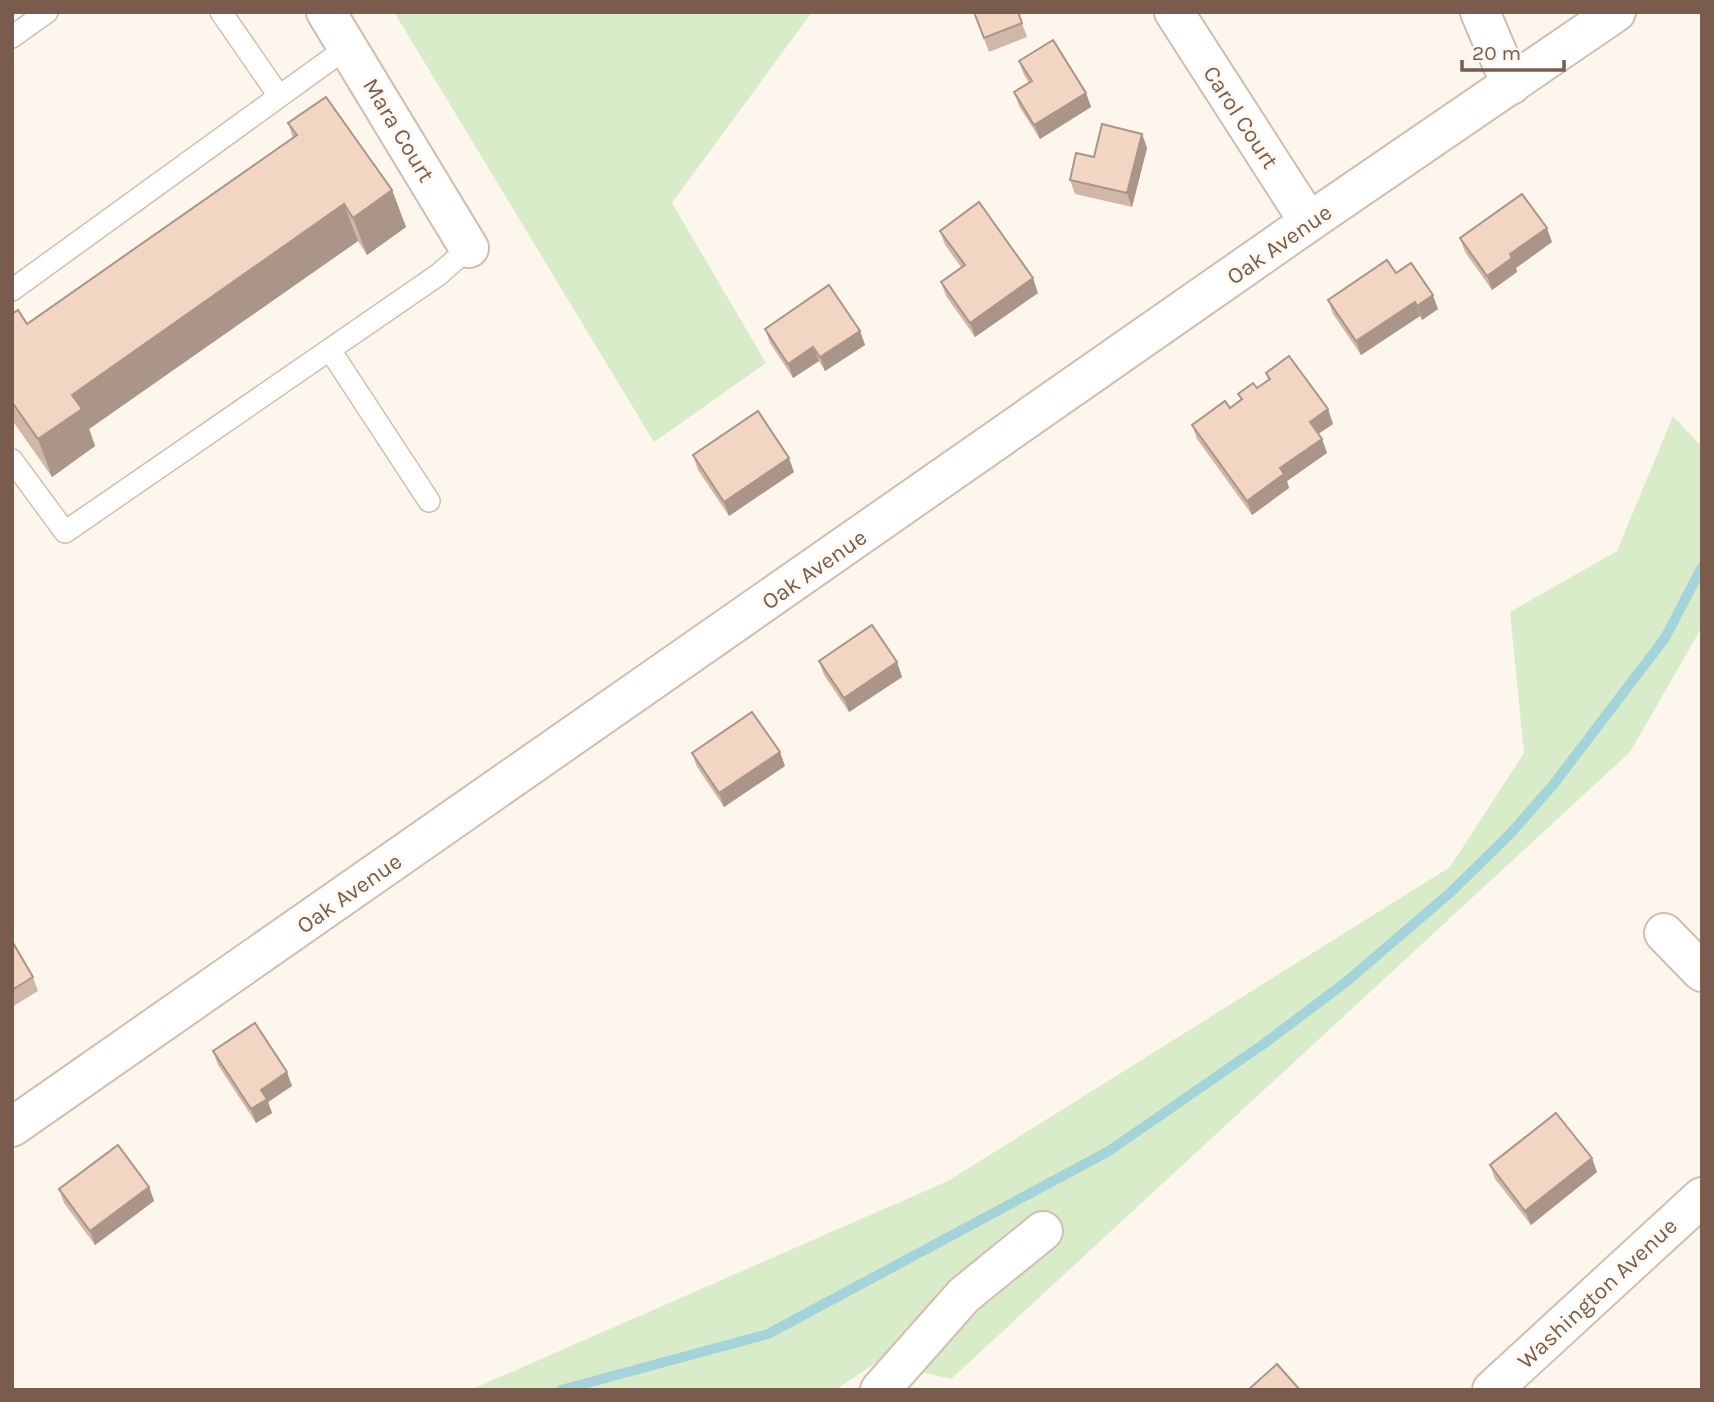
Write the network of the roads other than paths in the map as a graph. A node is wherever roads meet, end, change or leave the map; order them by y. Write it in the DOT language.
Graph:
graph roads {
  1 [pos="47,12"];
  2 [pos="221,12"];
  3 [pos="326,12"];
  4 [pos="1174,12"];
  5 [pos="1480,12"];
  6 [pos="1616,12"];
  7 [pos="12,37"];
  8 [pos="349,46"];
  9 [pos="1511,85"];
  10 [pos="279,96"];
  11 [pos="1309,222"];
  12 [pos="469,248"];
  13 [pos="12,290"];
  14 [pos="330,350"];
  15 [pos="12,460"];
  16 [pos="429,501"];
  17 [pos="1664,933"];
  18 [pos="1702,972"];
  19 [pos="12,1127"];
  20 [pos="1702,1197"];
  21 [pos="1043,1231"];
  22 [pos="880,1390"];
  23 [pos="1492,1390"];
  1 -- 7 [label="lane"];
  2 -- 10 [label="lane"];
  3 -- 8 [label="street, Mara Court"];
  4 -- 11 [label="street, Carol Court"];
  5 -- 9 [label="street"];
  6 -- 9 [label="street, Oak Avenue"];
  8 -- 10 [label="lane"];
  8 -- 12 [label="street, Mara Court"];
  9 -- 11 [label="street, Oak Avenue"];
  10 -- 13 [label="lane"];
  11 -- 19 [label="street, Oak Avenue"];
  12 -- 14 [label="lane"];
  14 -- 15 [label="lane"];
  14 -- 16 [label="lane"];
  17 -- 18 [label="street"];
  20 -- 23 [label="street, Washington Avenue"];
  21 -- 22 [label="street"];
}
